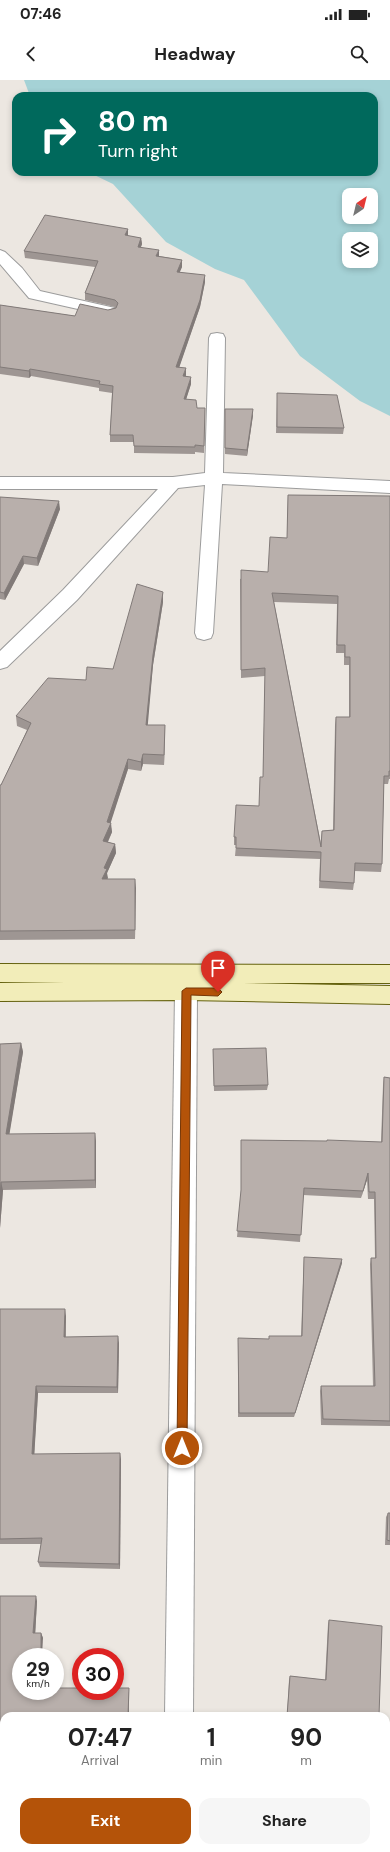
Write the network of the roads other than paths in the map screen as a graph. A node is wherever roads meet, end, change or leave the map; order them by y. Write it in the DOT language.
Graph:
graph roads {
  1 [pos="0,255"];
  2 [pos="109,310"];
  3 [pos="217,338"];
  4 [pos="214,478"];
  5 [pos="174,483"];
  6 [pos="0,484"];
  7 [pos="390,487"];
  8 [pos="204,633"];
  9 [pos="0,662"];
  10 [pos="0,972"];
  11 [pos="390,974"];
  12 [pos="186,991"];
  13 [pos="0,992"];
  14 [pos="390,995"];
  15 [pos="180,1712"];
  1 -- 2 [label="street"];
  3 -- 4 [label="street"];
  4 -- 5 [label="street"];
  4 -- 7 [label="street"];
  4 -- 8 [label="street"];
  5 -- 6 [label="street"];
  5 -- 9 [label="street"];
  10 -- 11 [label="street"];
  12 -- 13 [label="street"];
  12 -- 14 [label="street"];
  12 -- 15 [label="street"];
}
